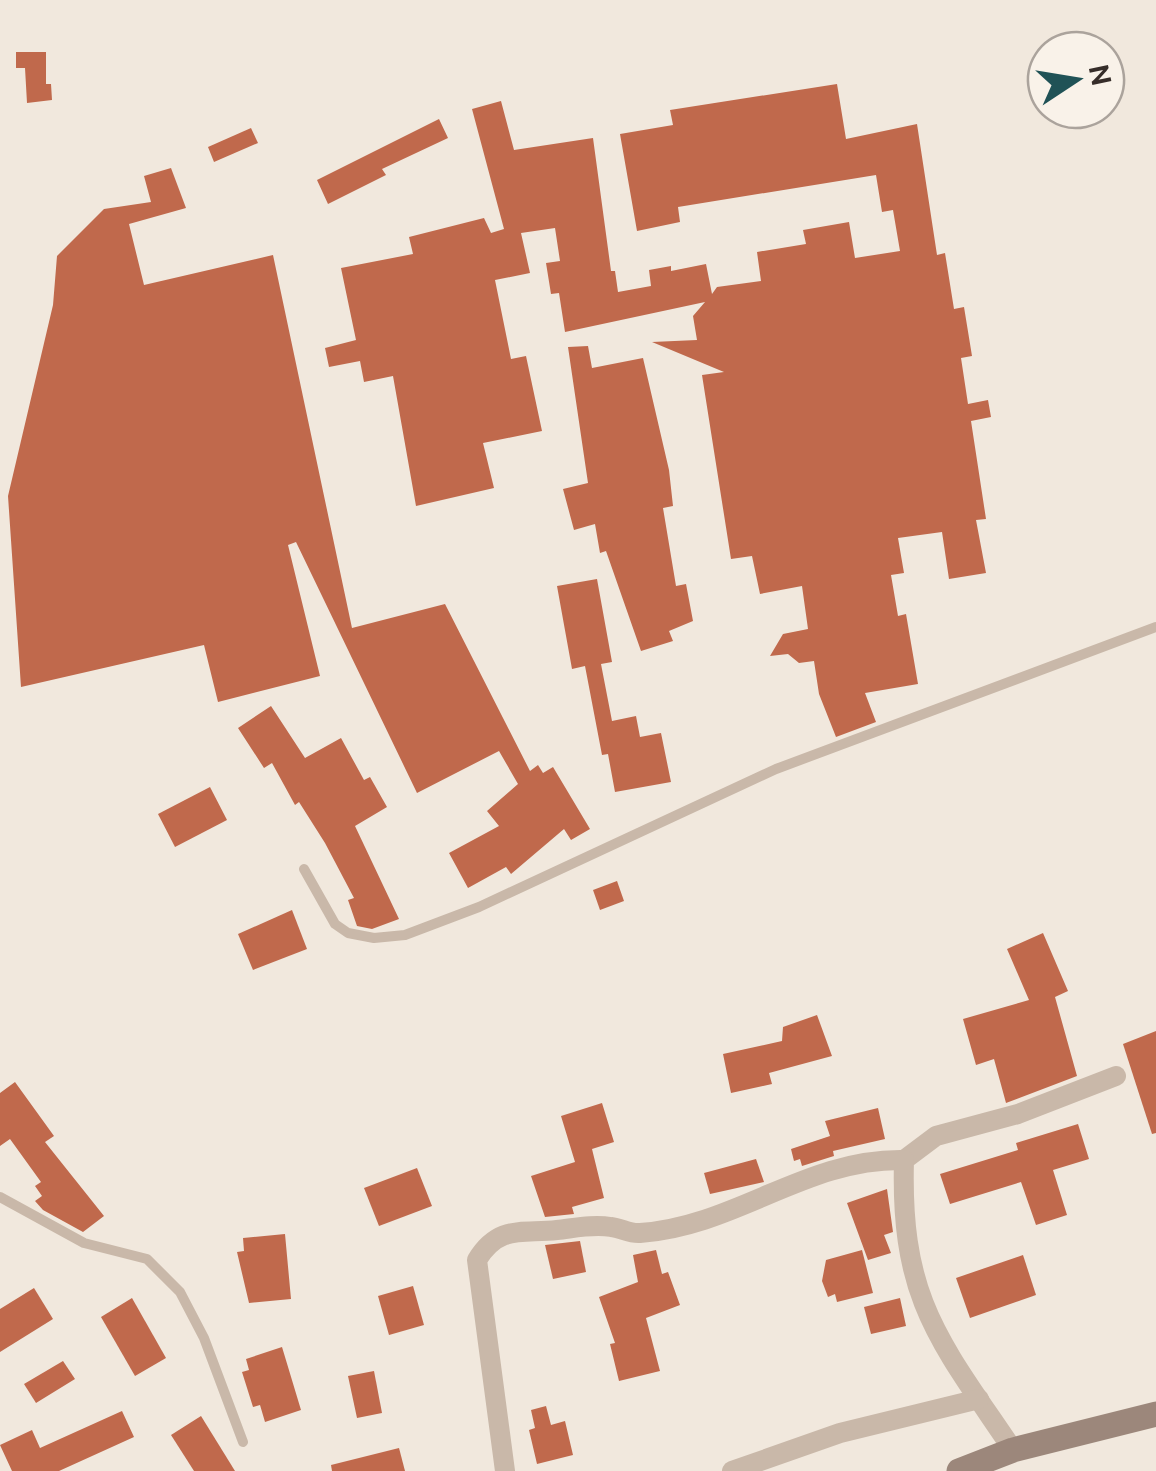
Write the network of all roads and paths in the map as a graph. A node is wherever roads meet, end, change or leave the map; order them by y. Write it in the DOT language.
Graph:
graph roads {
  1 [pos="1156,626"];
  2 [pos="304,869"];
  3 [pos="1116,1076"];
  4 [pos="904,1160"];
  5 [pos="2,1201"];
  6 [pos="979,1400"];
  7 [pos="1156,1414"];
  8 [pos="243,1442"];
  9 [pos="1014,1450"];
  10 [pos="505,1471"];
  11 [pos="732,1471"];
  12 [pos="958,1471"];
  1 -- 2 [label="lane"];
  3 -- 4 [label="street"];
  4 -- 6 [label="street"];
  4 -- 10 [label="street"];
  5 -- 8 [label="lane"];
  6 -- 9 [label="street"];
  6 -- 11 [label="street"];
  7 -- 9 [label="main road"];
  9 -- 12 [label="main road"];
}
